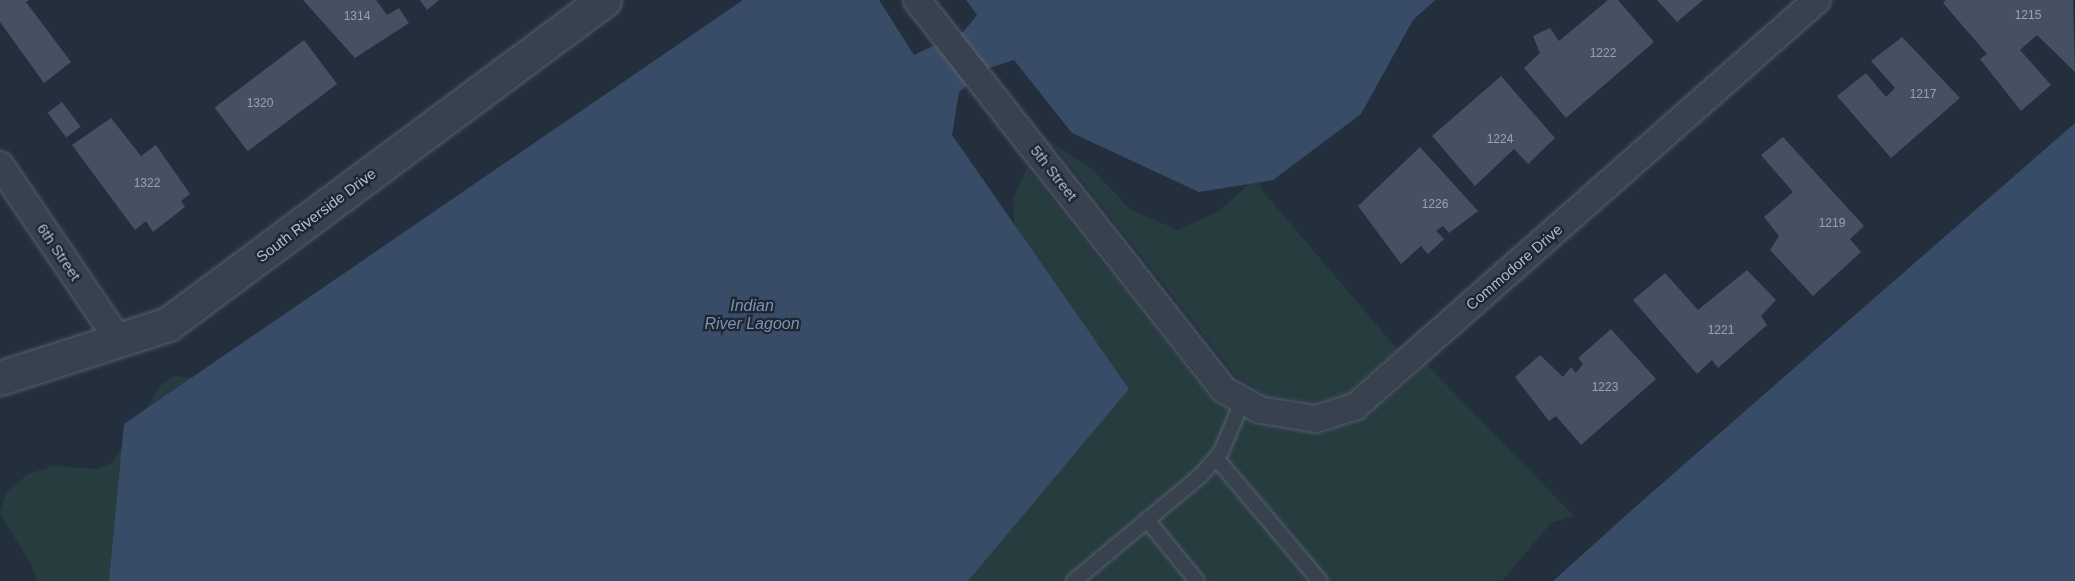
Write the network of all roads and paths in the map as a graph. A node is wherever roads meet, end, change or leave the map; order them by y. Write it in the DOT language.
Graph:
graph roads {
  1 [pos="604,0"];
  2 [pos="917,0"];
  3 [pos="1816,0"];
  4 [pos="0,165"];
  5 [pos="118,339"];
  6 [pos="1191,347"];
  7 [pos="0,378"];
  8 [pos="1243,400"];
  9 [pos="1216,458"];
  10 [pos="1147,520"];
  11 [pos="1074,581"];
  12 [pos="1197,581"];
  13 [pos="1320,581"];
  1 -- 5 [label="street, South Riverside Drive"];
  2 -- 6 [label="street, 5th Street"];
  3 -- 8 [label="street, Commodore Drive"];
  4 -- 5 [label="street, 6th Street"];
  5 -- 7 [label="street, South Riverside Drive"];
  6 -- 8 [label="street, Commodore Drive"];
  8 -- 9 [label="lane"];
  9 -- 10 [label="lane"];
  9 -- 13 [label="lane"];
  10 -- 11 [label="lane"];
  10 -- 12 [label="lane"];
}
